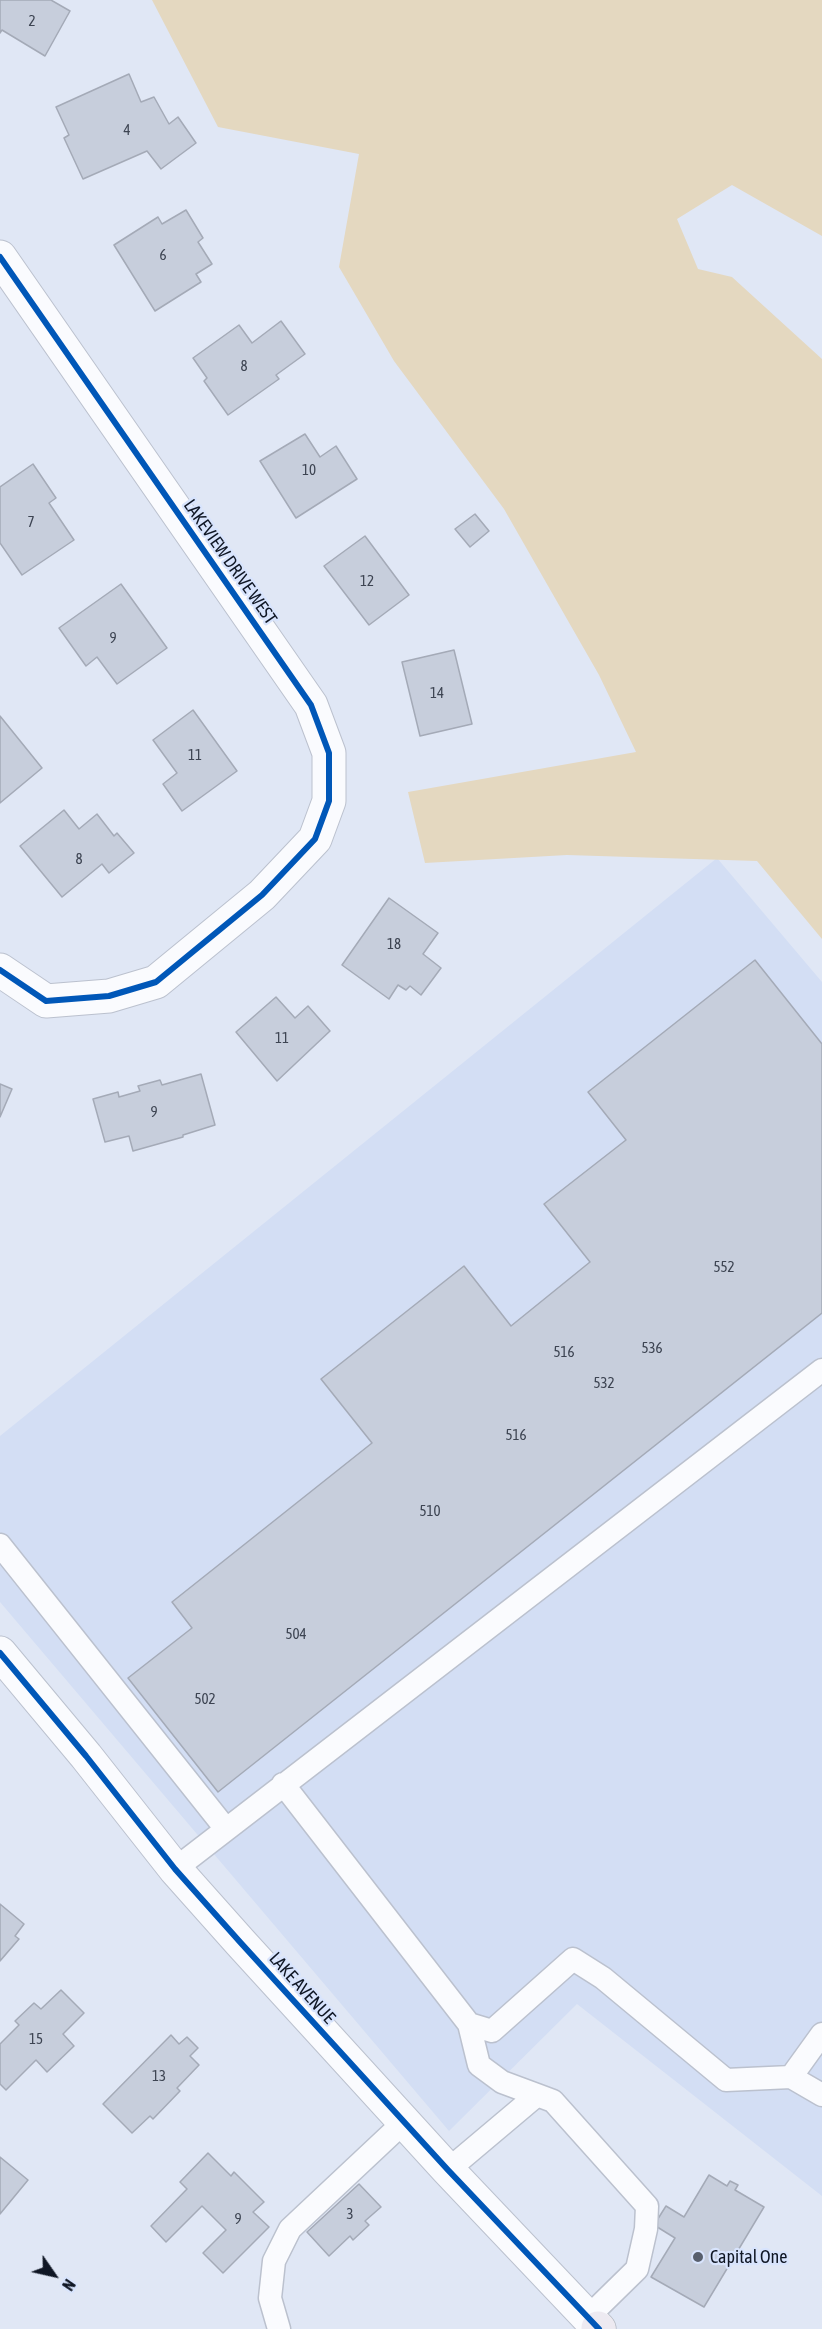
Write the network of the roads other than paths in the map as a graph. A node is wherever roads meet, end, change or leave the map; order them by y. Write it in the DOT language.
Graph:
graph roads {
  1 [pos="0,257"];
  2 [pos="0,970"];
  3 [pos="822,1370"];
  4 [pos="0,1545"];
  5 [pos="0,1653"];
  6 [pos="283,1784"];
  7 [pos="226,1829"];
  8 [pos="175,1869"];
  9 [pos="469,2024"];
  10 [pos="822,2034"];
  11 [pos="791,2077"];
  12 [pos="822,2095"];
  13 [pos="537,2096"];
  14 [pos="404,2122"];
  15 [pos="448,2170"];
  16 [pos="596,2326"];
  17 [pos="279,2329"];
  1 -- 2 [label="street, LAKEVIEW DRIVE WEST"];
  3 -- 6 [label="lane"];
  4 -- 7 [label="lane"];
  5 -- 8 [label="street, LAKE AVENUE"];
  6 -- 7 [label="lane"];
  6 -- 9 [label="lane"];
  7 -- 8 [label="lane"];
  8 -- 14 [label="street, LAKE AVENUE"];
  9 -- 11 [label="lane"];
  9 -- 13 [label="lane"];
  10 -- 11 [label="lane"];
  11 -- 12 [label="lane"];
  13 -- 15 [label="lane"];
  13 -- 16 [label="lane"];
  14 -- 15 [label="street, LAKE AVENUE"];
  14 -- 17 [label="lane"];
  15 -- 16 [label="street, LAKE AVENUE"];
}
